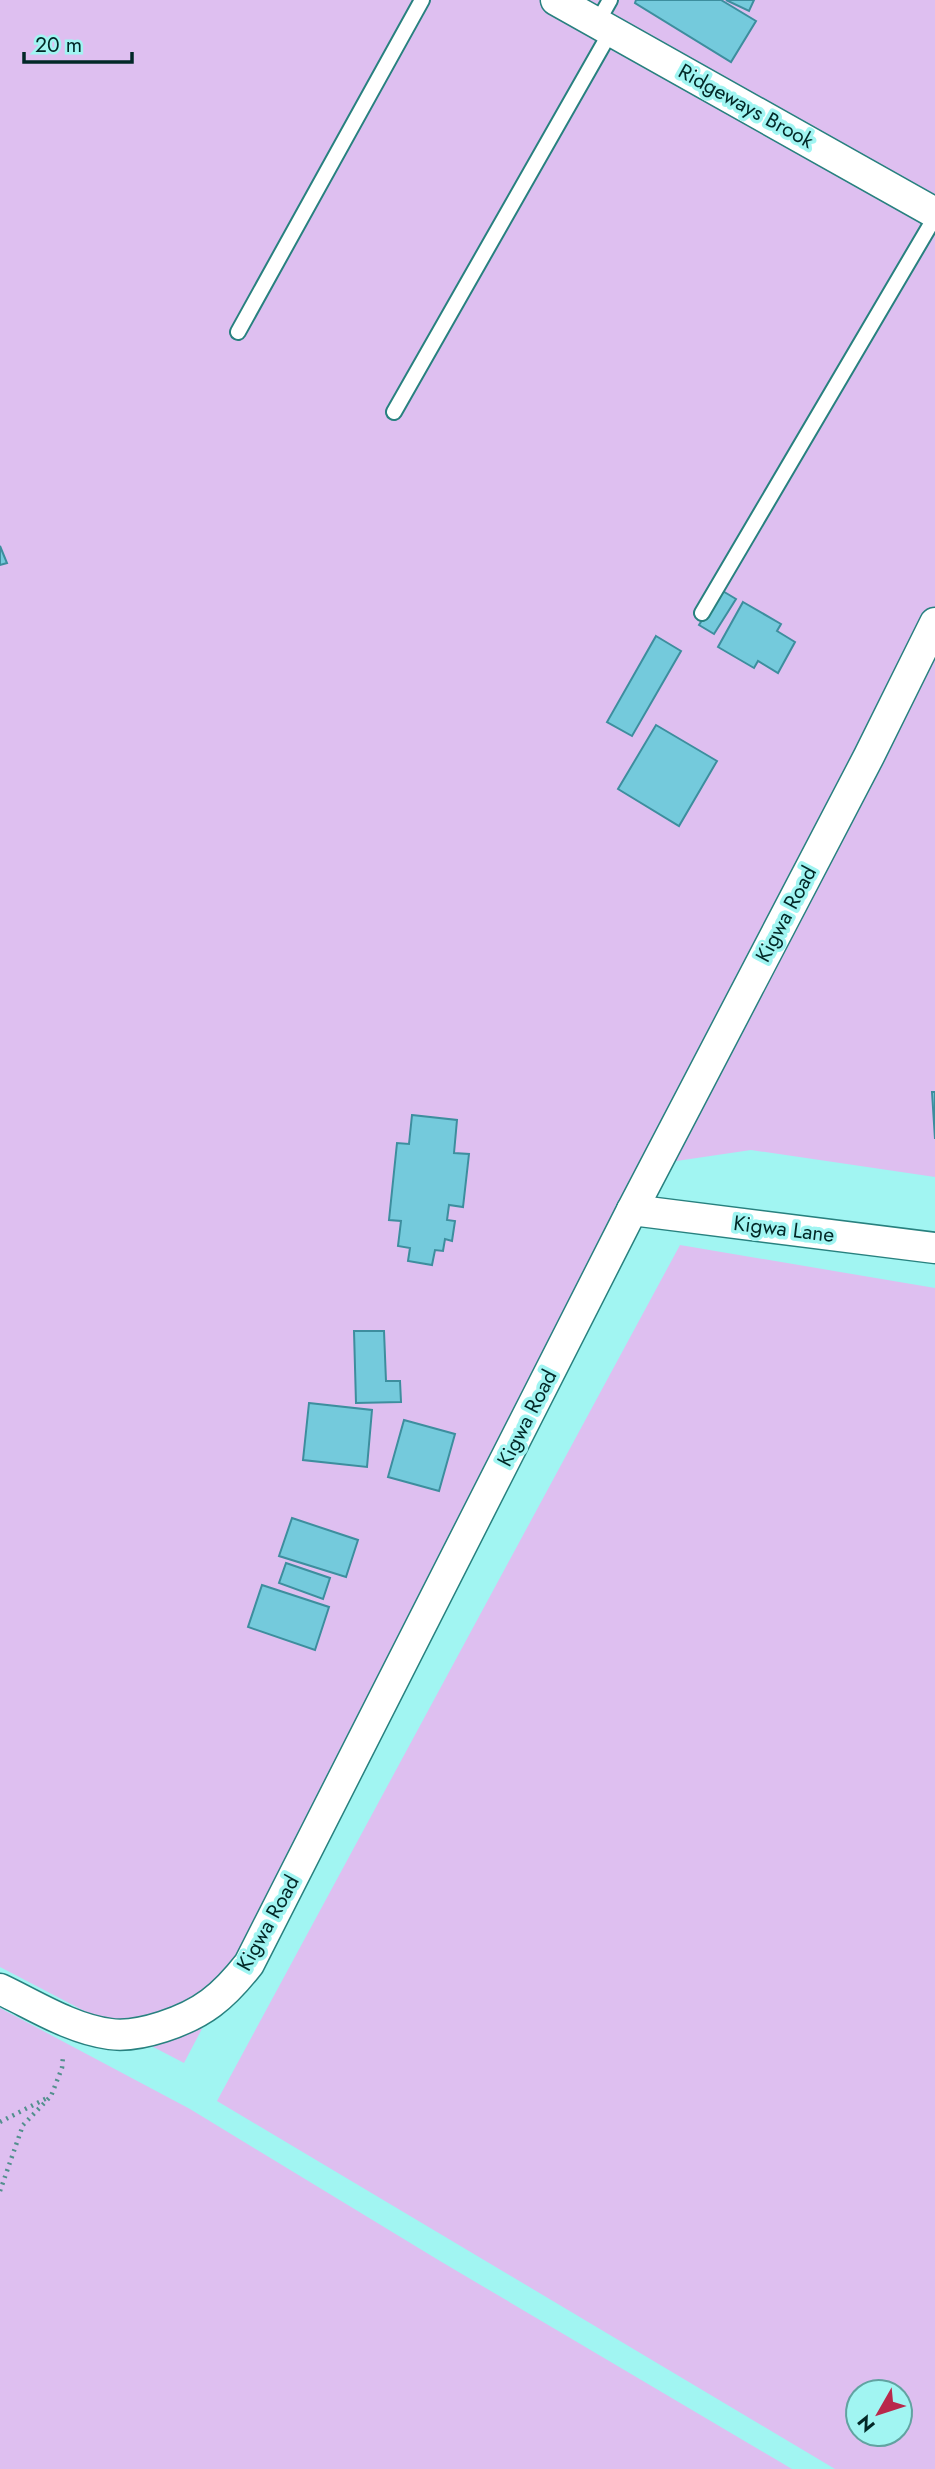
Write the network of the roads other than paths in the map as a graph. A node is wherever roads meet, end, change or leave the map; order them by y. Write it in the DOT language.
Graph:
graph roads {
  1 [pos="422,0"];
  2 [pos="556,0"];
  3 [pos="606,18"];
  4 [pos="935,215"];
  5 [pos="238,332"];
  6 [pos="394,412"];
  7 [pos="702,613"];
  8 [pos="935,623"];
  9 [pos="632,1210"];
  10 [pos="935,1248"];
  11 [pos="0,1989"];
  1 -- 5 [label="lane"];
  2 -- 3 [label="street, Ridgeways Brook"];
  3 -- 4 [label="street, Ridgeways Brook"];
  3 -- 6 [label="lane"];
  4 -- 7 [label="lane"];
  8 -- 9 [label="street, Kigwa Road"];
  9 -- 10 [label="street, Kigwa Lane"];
  9 -- 11 [label="street, Kigwa Road"];
}
